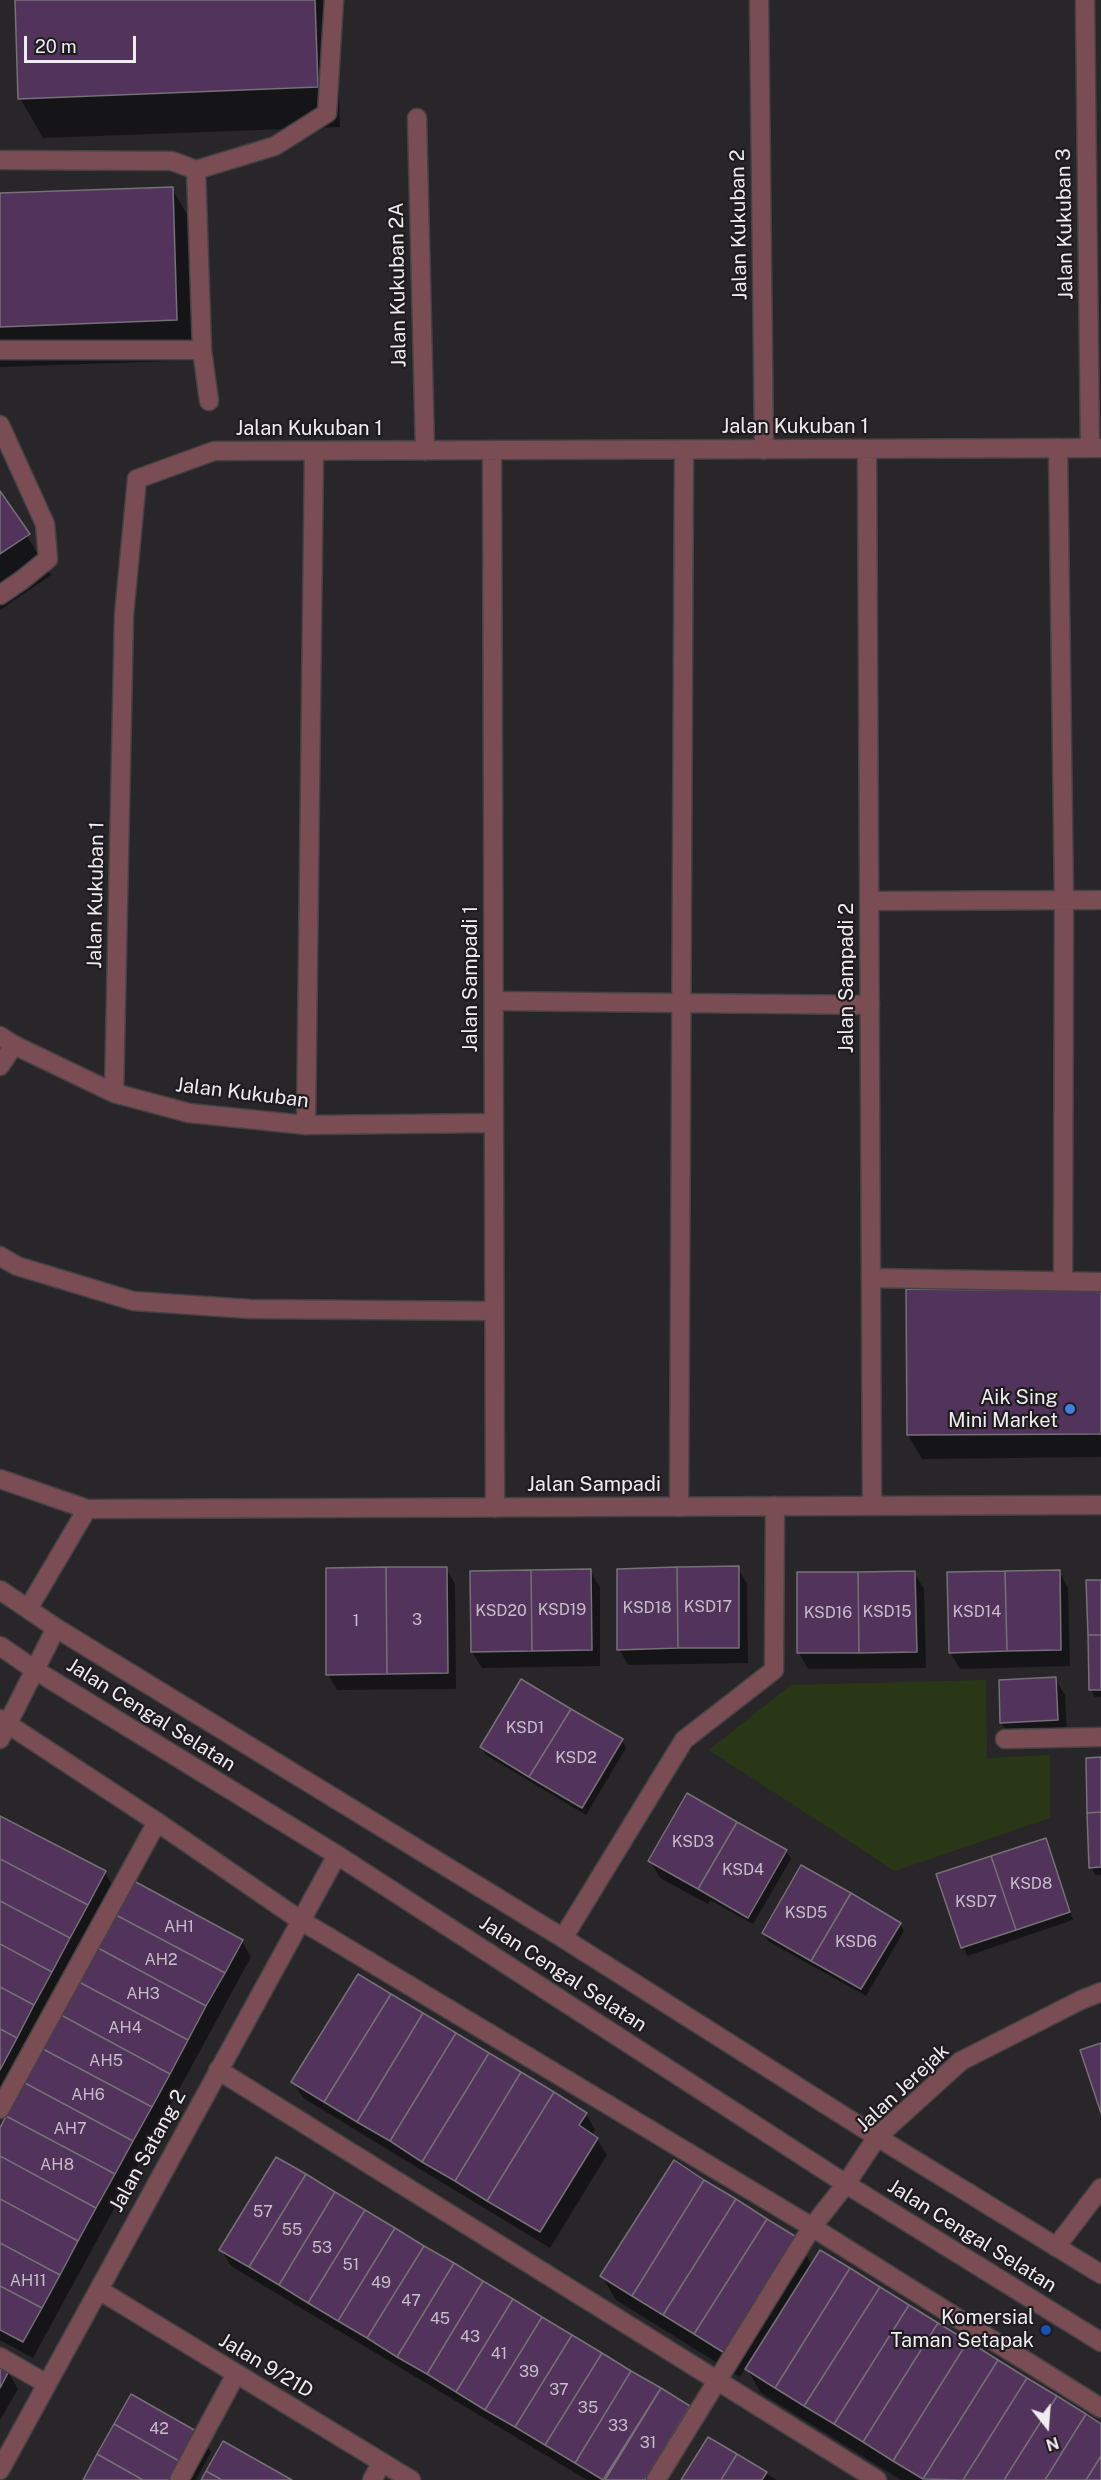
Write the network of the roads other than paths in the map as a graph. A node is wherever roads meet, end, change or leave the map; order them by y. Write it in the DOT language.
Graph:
graph roads {
  1 [pos="334,0"];
  2 [pos="759,0"];
  3 [pos="1085,0"];
  4 [pos="417,118"];
  5 [pos="0,160"];
  6 [pos="196,170"];
  7 [pos="0,350"];
  8 [pos="202,350"];
  9 [pos="209,401"];
  10 [pos="0,425"];
  11 [pos="1058,448"];
  12 [pos="1096,448"];
  13 [pos="867,449"];
  14 [pos="492,450"];
  15 [pos="684,450"];
  16 [pos="764,450"];
  17 [pos="424,451"];
  18 [pos="314,452"];
  19 [pos="0,595"];
  20 [pos="1064,900"];
  21 [pos="1101,900"];
  22 [pos="869,901"];
  23 [pos="494,1001"];
  24 [pos="681,1003"];
  25 [pos="870,1005"];
  26 [pos="7,1041"];
  27 [pos="0,1066"];
  28 [pos="114,1093"];
  29 [pos="494,1123"];
  30 [pos="306,1125"];
  31 [pos="0,1256"];
  32 [pos="871,1278"];
  33 [pos="1063,1281"];
  34 [pos="1101,1282"];
  35 [pos="494,1311"];
  36 [pos="0,1479"];
  37 [pos="1101,1505"];
  38 [pos="774,1506"];
  39 [pos="872,1506"];
  40 [pos="679,1507"];
  41 [pos="495,1508"];
  42 [pos="87,1509"];
  43 [pos="0,1590"];
  44 [pos="28,1609"];
  45 [pos="56,1628"];
  46 [pos="0,1646"];
  47 [pos="35,1670"];
  48 [pos="3,1727"];
  49 [pos="1101,1737"];
  50 [pos="1005,1739"];
  51 [pos="157,1822"];
  52 [pos="337,1855"];
  53 [pos="300,1920"];
  54 [pos="563,1938"];
  55 [pos="1101,1992"];
  56 [pos="218,2070"];
  57 [pos="0,2109"];
  58 [pos="877,2137"];
  59 [pos="846,2184"];
  60 [pos="1101,2188"];
  61 [pos="812,2227"];
  62 [pos="1056,2247"];
  63 [pos="1101,2274"];
  64 [pos="99,2290"];
  65 [pos="1101,2342"];
  66 [pos="0,2357"];
  67 [pos="236,2374"];
  68 [pos="717,2381"];
  69 [pos="47,2384"];
  70 [pos="1101,2408"];
  71 [pos="382,2462"];
  72 [pos="0,2470"];
  73 [pos="179,2480"];
  74 [pos="372,2480"];
  75 [pos="411,2480"];
  76 [pos="656,2480"];
  77 [pos="877,2480"];
  1 -- 6 [label="street"];
  2 -- 16 [label="street, Jalan Kukuban 2"];
  3 -- 12 [label="street, Jalan Kukuban 3"];
  4 -- 17 [label="street, Jalan Kukuban 2A"];
  5 -- 6 [label="street"];
  6 -- 8 [label="street"];
  7 -- 8 [label="street"];
  8 -- 9 [label="street"];
  10 -- 19 [label="street"];
  11 -- 12 [label="street, Jalan Kukuban 1"];
  11 -- 13 [label="street, Jalan Kukuban 1"];
  11 -- 20 [label="street"];
  13 -- 16 [label="street, Jalan Kukuban 1"];
  13 -- 22 [label="street, Jalan Sampadi 2"];
  14 -- 15 [label="street, Jalan Kukuban 1"];
  14 -- 17 [label="street, Jalan Kukuban 1"];
  14 -- 23 [label="street, Jalan Sampadi 1"];
  15 -- 16 [label="street, Jalan Kukuban 1"];
  15 -- 24 [label="street"];
  17 -- 18 [label="street, Jalan Kukuban 1"];
  18 -- 28 [label="street, Jalan Kukuban 1"];
  18 -- 30 [label="street"];
  20 -- 21 [label="street"];
  20 -- 22 [label="street"];
  20 -- 33 [label="street"];
  22 -- 25 [label="street, Jalan Sampadi 2"];
  23 -- 24 [label="street"];
  23 -- 29 [label="street, Jalan Sampadi 1"];
  24 -- 25 [label="street"];
  24 -- 40 [label="street"];
  25 -- 32 [label="street, Jalan Sampadi 2"];
  26 -- 27 [label="street"];
  26 -- 28 [label="street, Jalan Kukuban"];
  28 -- 30 [label="street, Jalan Kukuban"];
  29 -- 30 [label="street, Jalan Kukuban"];
  29 -- 35 [label="street, Jalan Sampadi 1"];
  31 -- 35 [label="street"];
  32 -- 33 [label="street"];
  32 -- 39 [label="street, Jalan Sampadi 2"];
  33 -- 34 [label="street"];
  35 -- 41 [label="street, Jalan Sampadi 1"];
  36 -- 42 [label="street, Jalan Sampadi"];
  37 -- 39 [label="street, Jalan Sampadi"];
  38 -- 39 [label="street, Jalan Sampadi"];
  38 -- 40 [label="street, Jalan Sampadi"];
  38 -- 54 [label="street"];
  40 -- 41 [label="street, Jalan Sampadi"];
  41 -- 42 [label="street, Jalan Sampadi"];
  42 -- 44 [label="street"];
  43 -- 44 [label="street, Jalan Cengal Selatan"];
  44 -- 45 [label="street, Jalan Cengal Selatan"];
  45 -- 47 [label="street"];
  45 -- 54 [label="street, Jalan Cengal Selatan"];
  46 -- 47 [label="street, Jalan Cengal Selatan"];
  47 -- 48 [label="street"];
  47 -- 52 [label="street, Jalan Cengal Selatan"];
  48 -- 51 [label="street"];
  49 -- 50 [label="street"];
  51 -- 53 [label="street"];
  51 -- 57 [label="street"];
  52 -- 53 [label="street, Jalan Satang 2"];
  52 -- 59 [label="street, Jalan Cengal Selatan"];
  53 -- 56 [label="street, Jalan Satang 2"];
  53 -- 61 [label="street"];
  54 -- 58 [label="street, Jalan Cengal Selatan"];
  55 -- 58 [label="street, Jalan Jerejak"];
  56 -- 64 [label="street, Jalan Satang 2"];
  56 -- 68 [label="street"];
  58 -- 59 [label="street, Jalan Jerejak"];
  58 -- 62 [label="street, Jalan Cengal Selatan"];
  59 -- 61 [label="street, Jalan Jerejak"];
  59 -- 65 [label="street, Jalan Cengal Selatan"];
  60 -- 62 [label="street"];
  61 -- 68 [label="street, Jalan Jerejak"];
  61 -- 70 [label="street"];
  62 -- 63 [label="street, Jalan Cengal Selatan"];
  64 -- 67 [label="street, Jalan 9/21D"];
  64 -- 69 [label="street, Jalan Satang 2"];
  66 -- 69 [label="street"];
  67 -- 71 [label="street, Jalan 9/21D"];
  67 -- 73 [label="street"];
  68 -- 76 [label="street, Jalan Jerejak"];
  68 -- 77 [label="street"];
  69 -- 72 [label="street, Jalan Satang 2"];
  71 -- 74 [label="street"];
  71 -- 75 [label="street, Jalan 9/21D"];
}
